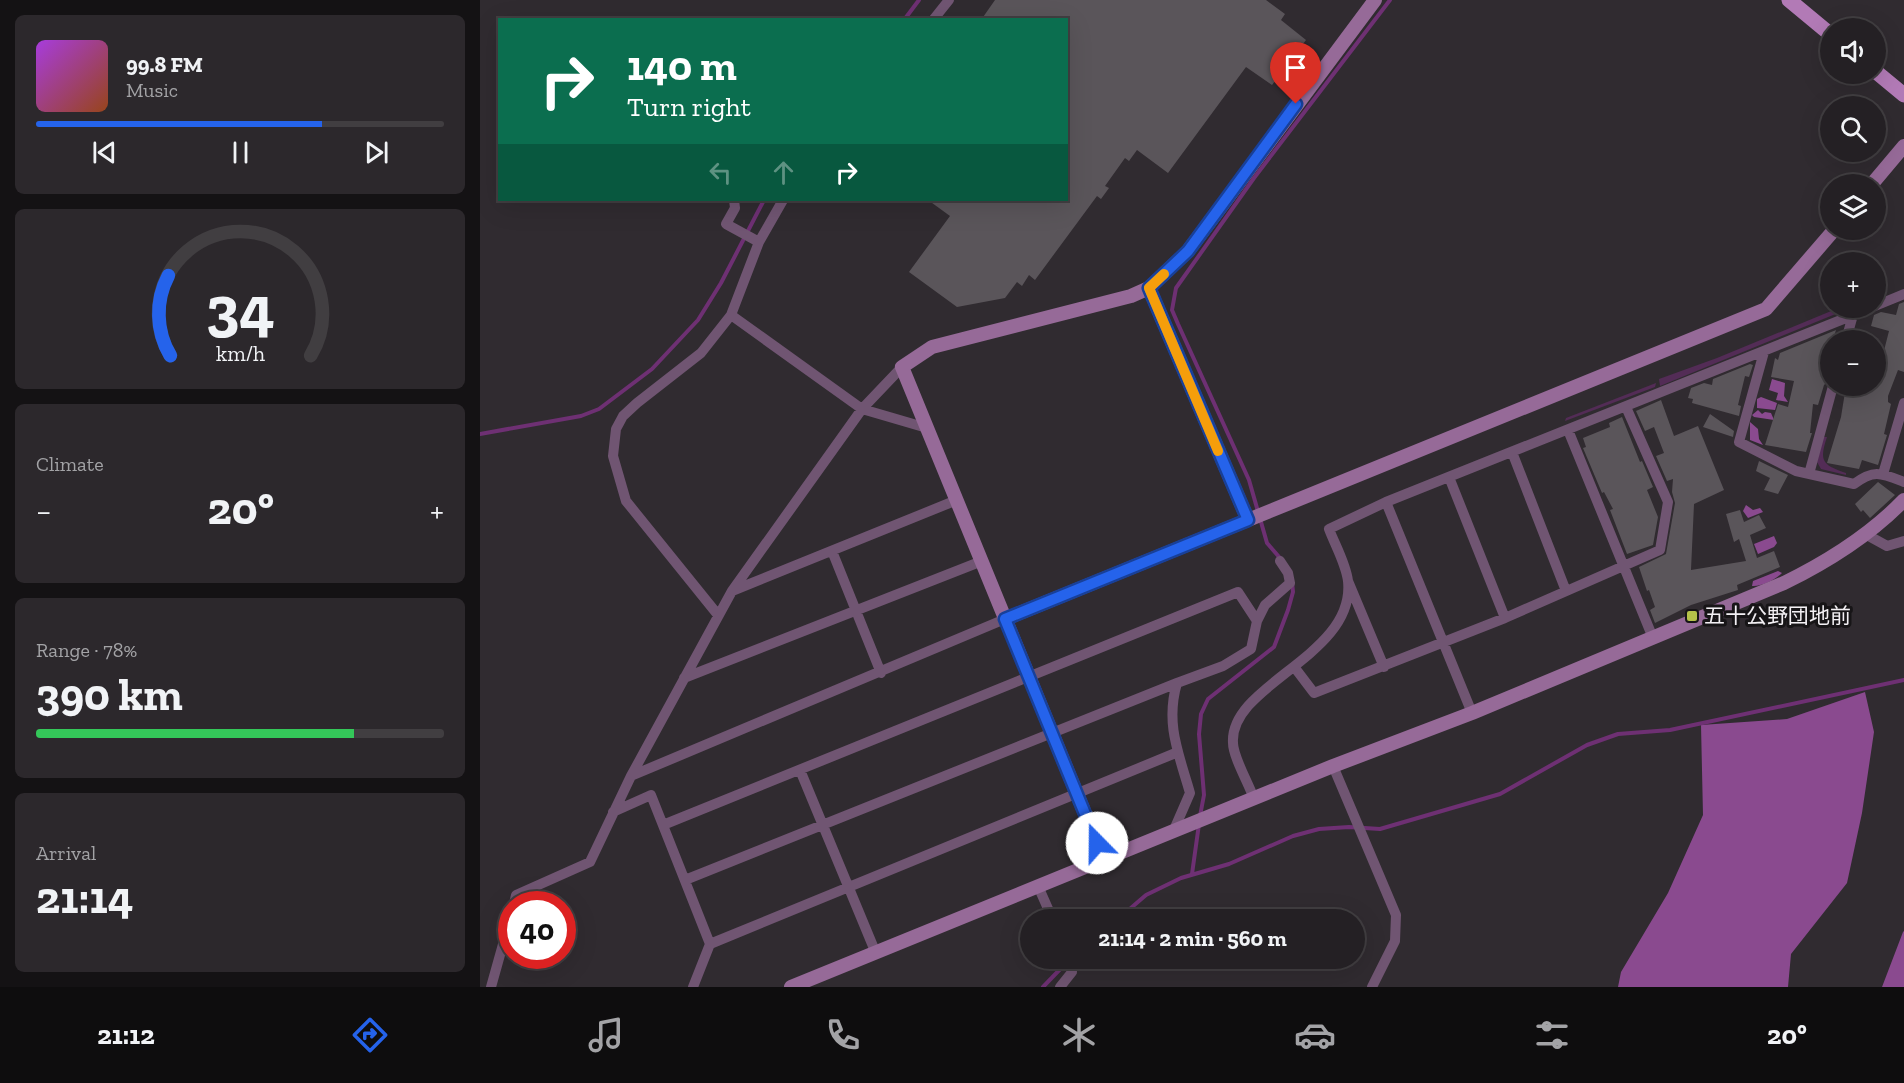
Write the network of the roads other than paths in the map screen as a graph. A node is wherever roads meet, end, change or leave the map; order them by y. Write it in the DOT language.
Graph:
graph roads {
  1 [pos="949,0"];
  2 [pos="1375,0"];
  3 [pos="1789,0"];
  4 [pos="935,18"];
  5 [pos="1820,26"];
  6 [pos="1886,80"];
  7 [pos="1904,94"];
  8 [pos="1904,146"];
  9 [pos="1880,174"];
  10 [pos="734,201"];
  11 [pos="782,201"];
  12 [pos="1825,240"];
  13 [pos="759,242"];
  14 [pos="1149,288"];
  15 [pos="1904,294"];
  16 [pos="1886,302"];
  17 [pos="731,315"];
  18 [pos="1846,318"];
  19 [pos="1764,352"];
  20 [pos="902,367"];
  21 [pos="1830,396"];
  22 [pos="1904,403"];
  23 [pos="1626,407"];
  24 [pos="862,408"];
  25 [pos="927,428"];
  26 [pos="1568,430"];
  27 [pos="1512,452"];
  28 [pos="1809,474"];
  29 [pos="1883,474"];
  30 [pos="1449,477"];
  31 [pos="1904,482"];
  32 [pos="957,500"];
  33 [pos="1904,500"];
  34 [pos="1386,502"];
  35 [pos="1248,520"];
  36 [pos="1867,535"];
  37 [pos="1903,545"];
  38 [pos="832,550"];
  39 [pos="982,561"];
  40 [pos="1280,561"];
  41 [pos="1622,568"];
  42 [pos="1348,581"];
  43 [pos="732,591"];
  44 [pos="1566,591"];
  45 [pos="856,610"];
  46 [pos="718,615"];
  47 [pos="1505,618"];
  48 [pos="1005,619"];
  49 [pos="1257,621"];
  50 [pos="1653,638"];
  51 [pos="1444,642"];
  52 [pos="1384,667"];
  53 [pos="1295,668"];
  54 [pos="881,673"];
  55 [pos="1028,675"];
  56 [pos="684,678"];
  57 [pos="1177,683"];
  58 [pos="1472,713"];
  59 [pos="1052,732"];
  60 [pos="1178,752"];
  61 [pos="1333,766"];
  62 [pos="800,770"];
  63 [pos="631,776"];
  64 [pos="1077,793"];
  65 [pos="1254,799"];
  66 [pos="613,812"];
  67 [pos="663,825"];
  68 [pos="822,825"];
  69 [pos="1173,832"];
  70 [pos="1104,860"];
  71 [pos="685,880"];
  72 [pos="1038,885"];
  73 [pos="848,889"];
  74 [pos="525,891"];
  75 [pos="1048,909"];
  76 [pos="710,944"];
  77 [pos="875,951"];
  78 [pos="498,960"];
  79 [pos="1072,969"];
  80 [pos="490,987"];
  81 [pos="693,987"];
  82 [pos="791,987"];
  83 [pos="1060,987"];
  84 [pos="1372,987"];
  1 -- 4 [label="street"];
  2 -- 14 [label="street"];
  3 -- 5 [label="main road"];
  6 -- 7 [label="main road"];
  8 -- 9 [label="street"];
  10 -- 13 [label="street"];
  11 -- 13 [label="street"];
  12 -- 35 [label="street"];
  13 -- 17 [label="street"];
  14 -- 20 [label="street"];
  14 -- 35 [label="street"];
  15 -- 16 [label="street"];
  17 -- 24 [label="street"];
  17 -- 46 [label="street"];
  18 -- 19 [label="street"];
  19 -- 23 [label="street"];
  19 -- 28 [label="street"];
  20 -- 24 [label="street"];
  20 -- 25 [label="street"];
  21 -- 28 [label="street"];
  22 -- 29 [label="street"];
  23 -- 26 [label="street"];
  23 -- 41 [label="street"];
  24 -- 25 [label="street"];
  24 -- 43 [label="street"];
  25 -- 32 [label="street"];
  26 -- 27 [label="street"];
  26 -- 41 [label="street"];
  27 -- 30 [label="street"];
  27 -- 44 [label="street"];
  28 -- 29 [label="street"];
  29 -- 31 [label="street"];
  30 -- 34 [label="street"];
  30 -- 47 [label="street"];
  32 -- 38 [label="street"];
  32 -- 39 [label="street"];
  33 -- 36 [label="street"];
  34 -- 42 [label="street"];
  34 -- 51 [label="street"];
  35 -- 48 [label="street"];
  36 -- 37 [label="street"];
  36 -- 50 [label="street"];
  38 -- 43 [label="street"];
  38 -- 45 [label="street"];
  39 -- 45 [label="street"];
  39 -- 48 [label="street"];
  40 -- 49 [label="street"];
  41 -- 44 [label="street"];
  41 -- 50 [label="street"];
  42 -- 52 [label="street"];
  42 -- 53 [label="street"];
  43 -- 46 [label="street"];
  44 -- 47 [label="street"];
  45 -- 54 [label="street"];
  45 -- 56 [label="street"];
  46 -- 56 [label="street"];
  47 -- 51 [label="street"];
  48 -- 54 [label="street"];
  48 -- 55 [label="street"];
  49 -- 55 [label="street"];
  49 -- 57 [label="street"];
  50 -- 58 [label="street"];
  51 -- 52 [label="street"];
  51 -- 58 [label="street"];
  52 -- 53 [label="street"];
  53 -- 65 [label="street"];
  54 -- 63 [label="street"];
  55 -- 59 [label="street"];
  55 -- 62 [label="street"];
  56 -- 63 [label="street"];
  57 -- 59 [label="street"];
  57 -- 60 [label="street"];
  58 -- 61 [label="street"];
  59 -- 64 [label="street"];
  59 -- 68 [label="street"];
  60 -- 64 [label="street"];
  60 -- 69 [label="street"];
  61 -- 65 [label="street"];
  61 -- 84 [label="street"];
  62 -- 67 [label="street"];
  62 -- 68 [label="street"];
  63 -- 66 [label="street"];
  64 -- 70 [label="street"];
  64 -- 73 [label="street"];
  65 -- 69 [label="street"];
  66 -- 67 [label="street"];
  66 -- 74 [label="street"];
  67 -- 71 [label="street"];
  68 -- 71 [label="street"];
  68 -- 73 [label="street"];
  69 -- 70 [label="street"];
  70 -- 72 [label="street"];
  71 -- 76 [label="street"];
  72 -- 75 [label="street"];
  72 -- 77 [label="street"];
  73 -- 76 [label="street"];
  73 -- 77 [label="street"];
  76 -- 81 [label="street"];
  77 -- 82 [label="street"];
  78 -- 80 [label="street"];
  79 -- 83 [label="street"];
}
